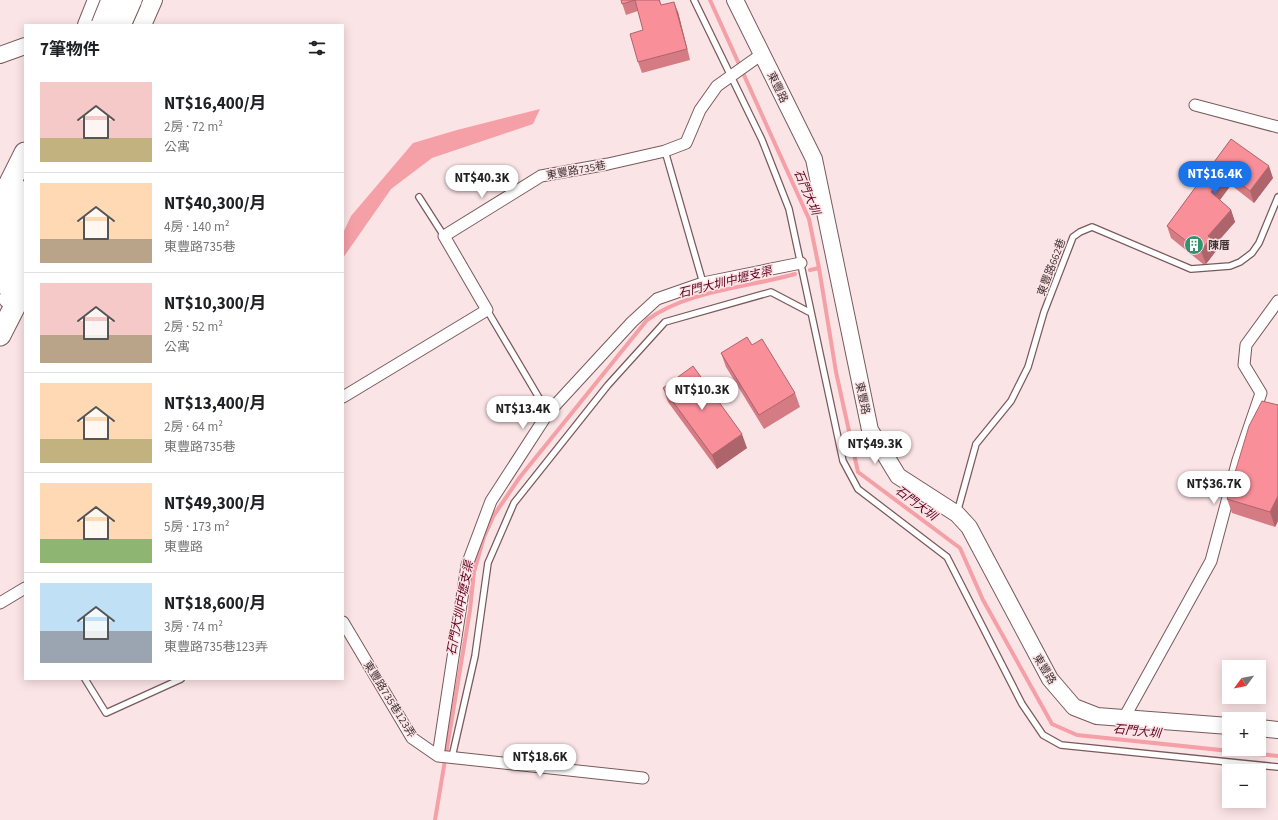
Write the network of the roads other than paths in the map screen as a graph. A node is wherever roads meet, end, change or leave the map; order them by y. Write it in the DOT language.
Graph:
graph roads {
  1 [pos="97,0"];
  2 [pos="112,0"];
  3 [pos="131,0"];
  4 [pos="143,0"];
  5 [pos="153,0"];
  6 [pos="694,0"];
  7 [pos="735,0"];
  8 [pos="90,24"];
  9 [pos="91,24"];
  10 [pos="92,24"];
  11 [pos="120,24"];
  12 [pos="142,24"];
  13 [pos="24,46"];
  14 [pos="762,54"];
  15 [pos="0,56"];
  16 [pos="733,74"];
  17 [pos="1195,105"];
  18 [pos="1278,127"];
  19 [pos="24,150"];
  20 [pos="665,151"];
  21 [pos="24,155"];
  22 [pos="24,166"];
  23 [pos="7,175"];
  24 [pos="419,197"];
  25 [pos="1278,197"];
  26 [pos="24,200"];
  27 [pos="0,203"];
  28 [pos="0,225"];
  29 [pos="24,235"];
  30 [pos="444,236"];
  31 [pos="0,252"];
  32 [pos="801,263"];
  33 [pos="24,268"];
  34 [pos="703,283"];
  35 [pos="0,284"];
  36 [pos="24,288"];
  37 [pos="24,300"];
  38 [pos="1278,301"];
  39 [pos="487,310"];
  40 [pos="811,313"];
  41 [pos="0,316"];
  42 [pos="2,338"];
  43 [pos="344,396"];
  44 [pos="548,413"];
  45 [pos="957,514"];
  46 [pos="24,589"];
  47 [pos="0,603"];
  48 [pos="344,624"];
  49 [pos="86,680"];
  50 [pos="179,680"];
  51 [pos="1124,718"];
  52 [pos="1222,725"];
  53 [pos="1266,729"];
  54 [pos="1278,730"];
  55 [pos="438,756"];
  56 [pos="452,757"];
  57 [pos="1278,767"];
  58 [pos="643,778"];
  1 -- 8 [label="main road"];
  2 -- 9 [label="highway, bridge"];
  3 -- 11 [label="highway, bridge"];
  4 -- 10 [label="street"];
  5 -- 12 [label="main road"];
  6 -- 16 [label="lane"];
  7 -- 14 [label="street, 東豐路"];
  13 -- 15 [label="street"];
  14 -- 16 [label="street, 東豐路735巷"];
  14 -- 45 [label="street, 東豐路"];
  16 -- 20 [label="street, 東豐路735巷"];
  16 -- 32 [label="lane"];
  17 -- 18 [label="street"];
  19 -- 23 [label="lane"];
  20 -- 30 [label="street, 東豐路735巷"];
  20 -- 34 [label="lane"];
  21 -- 27 [label="highway"];
  22 -- 28 [label="main road"];
  24 -- 30 [label="lane"];
  25 -- 45 [label="lane, 東豐路662巷"];
  26 -- 31 [label="highway"];
  29 -- 35 [label="highway"];
  30 -- 39 [label="street"];
  32 -- 34 [label="street"];
  32 -- 40 [label="lane"];
  33 -- 41 [label="main road"];
  34 -- 44 [label="street"];
  36 -- 42 [label="highway"];
  37 -- 42 [label="lane"];
  38 -- 51 [label="street"];
  39 -- 43 [label="street"];
  39 -- 44 [label="lane"];
  40 -- 56 [label="lane"];
  40 -- 57 [label="lane"];
  44 -- 55 [label="street"];
  45 -- 51 [label="street, 東豐路"];
  46 -- 47 [label="street"];
  48 -- 55 [label="street, 東豐路735巷123弄"];
  49 -- 50 [label="lane"];
  51 -- 52 [label="street, 東豐路"];
  53 -- 54 [label="street"];
  55 -- 56 [label="street"];
  56 -- 58 [label="street"];
}
